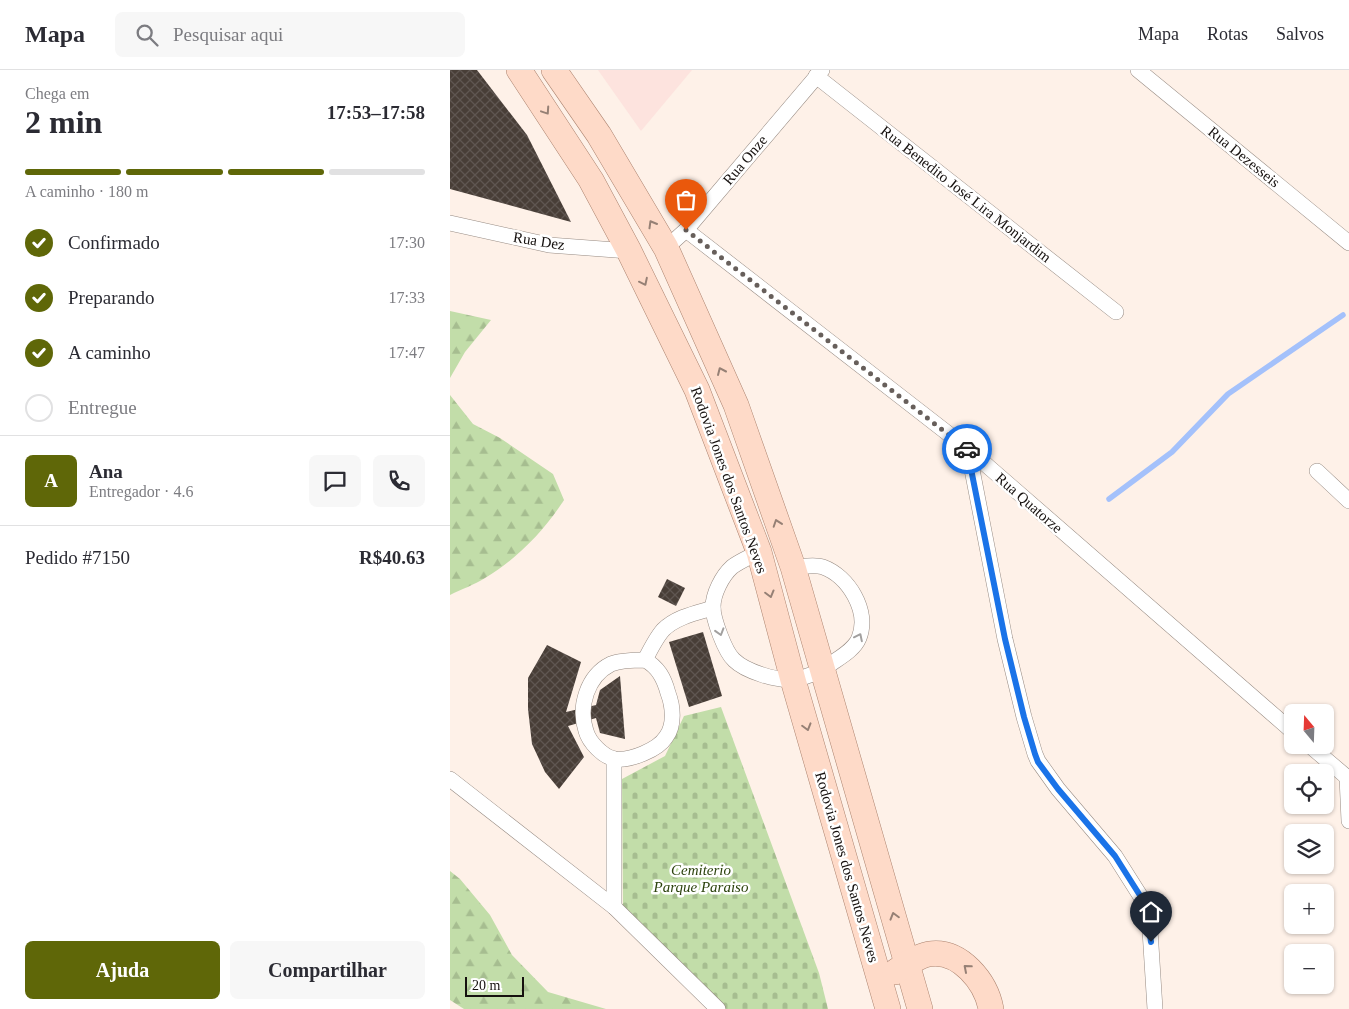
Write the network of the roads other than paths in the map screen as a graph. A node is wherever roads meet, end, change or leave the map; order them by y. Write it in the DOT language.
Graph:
graph roads {
  1 [pos="519,70"];
  2 [pos="554,70"];
  3 [pos="1138,70"];
  4 [pos="819,73"];
  5 [pos="450,223"];
  6 [pos="686,230"];
  7 [pos="1349,243"];
  8 [pos="666,248"];
  9 [pos="629,251"];
  10 [pos="1116,312"];
  11 [pos="968,450"];
  12 [pos="1317,471"];
  13 [pos="1349,500"];
  14 [pos="758,552"];
  15 [pos="792,567"];
  16 [pos="713,608"];
  17 [pos="645,660"];
  18 [pos="824,670"];
  19 [pos="793,680"];
  20 [pos="1284,724"];
  21 [pos="1320,754"];
  22 [pos="614,759"];
  23 [pos="1348,777"];
  24 [pos="450,779"];
  25 [pos="1349,821"];
  26 [pos="614,907"];
  27 [pos="907,963"];
  28 [pos="880,981"];
  29 [pos="718,1009"];
  30 [pos="888,1009"];
  31 [pos="920,1009"];
  32 [pos="991,1009"];
  33 [pos="1155,1009"];
  1 -- 9 [label="main road, Rodovia Jones dos Santos Neves, one-way"];
  8 -- 2 [label="main road, Rodovia Jones dos Santos Neves, one-way"];
  3 -- 7 [label="street, Rua Dezesseis"];
  4 -- 6 [label="street, Rua Onze"];
  4 -- 10 [label="street, Rua Benedito José Lira Monjardim"];
  5 -- 9 [label="street, Rua Dez"];
  6 -- 8 [label="street, Rua Onze"];
  6 -- 11 [label="street, Rua Quatorze"];
  15 -- 8 [label="main road, Rodovia Jones dos Santos Neves, one-way"];
  9 -- 14 [label="main road, Rodovia Jones dos Santos Neves, one-way"];
  11 -- 20 [label="street, Rua Quatorze"];
  11 -- 33 [label="street"];
  12 -- 13 [label="street"];
  14 -- 16 [label="street"];
  14 -- 19 [label="main road, Rodovia Jones dos Santos Neves, one-way"];
  15 -- 18 [label="main road, Rodovia Jones dos Santos Neves"];
  18 -- 15 [label="street, one-way"];
  16 -- 17 [label="street"];
  16 -- 19 [label="street, one-way"];
  17 -- 22 [label="street"];
  17 -- 22 [label="street"];
  18 -- 19 [label="street"];
  27 -- 18 [label="main road, Rodovia Jones dos Santos Neves, one-way"];
  19 -- 28 [label="main road, Rodovia Jones dos Santos Neves, one-way"];
  21 -- 23 [label="street"];
  22 -- 26 [label="street"];
  23 -- 25 [label="street"];
  24 -- 26 [label="street"];
  26 -- 29 [label="street"];
  27 -- 28 [label="main road"];
  27 -- 31 [label="main road, Rodovia Jones dos Santos Neves"];
  32 -- 27 [label="main road, one-way"];
  28 -- 30 [label="main road, Rodovia Jones dos Santos Neves"];
}
